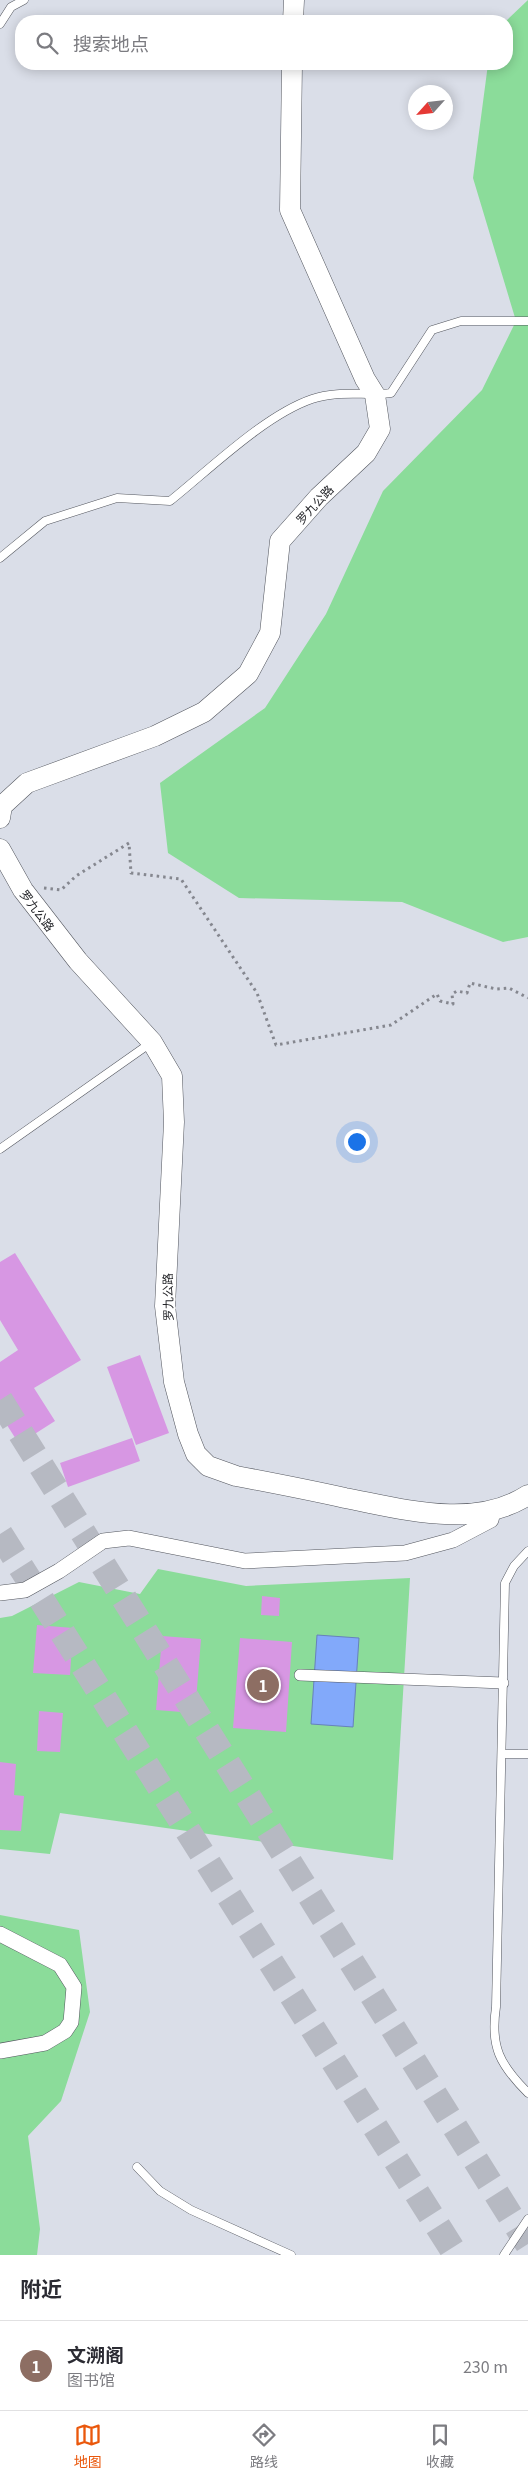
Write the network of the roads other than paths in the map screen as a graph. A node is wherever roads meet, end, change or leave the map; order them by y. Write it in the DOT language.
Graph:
graph roads {
  1 [pos="24,0"];
  2 [pos="294,0"];
  3 [pos="293,15"];
  4 [pos="0,24"];
  5 [pos="292,70"];
  6 [pos="528,322"];
  7 [pos="375,395"];
  8 [pos="0,558"];
  9 [pos="0,818"];
  10 [pos="0,849"];
  11 [pos="152,1042"];
  12 [pos="0,1149"];
  13 [pos="528,1495"];
  14 [pos="494,1508"];
  15 [pos="528,1551"];
  16 [pos="0,1593"];
  17 [pos="303,1675"];
  18 [pos="503,1683"];
  19 [pos="502,1754"];
  20 [pos="528,1754"];
  21 [pos="0,1934"];
  22 [pos="0,2051"];
  23 [pos="528,2093"];
  24 [pos="137,2166"];
  25 [pos="528,2219"];
  26 [pos="291,2255"];
  27 [pos="504,2255"];
  1 -- 4 [label="lane"];
  2 -- 3 [label="street"];
  5 -- 7 [label="street, 罗九公路"];
  6 -- 7 [label="lane"];
  7 -- 8 [label="lane"];
  7 -- 9 [label="street, 罗九公路"];
  10 -- 11 [label="street, 罗九公路"];
  11 -- 12 [label="lane"];
  11 -- 14 [label="street, 罗九公路"];
  13 -- 14 [label="street, 罗九公路"];
  14 -- 16 [label="street"];
  15 -- 18 [label="lane"];
  17 -- 18 [label="street"];
  18 -- 19 [label="lane"];
  19 -- 20 [label="lane"];
  19 -- 23 [label="lane"];
  21 -- 22 [label="street"];
  24 -- 26 [label="lane"];
  25 -- 27 [label="lane"];
}
